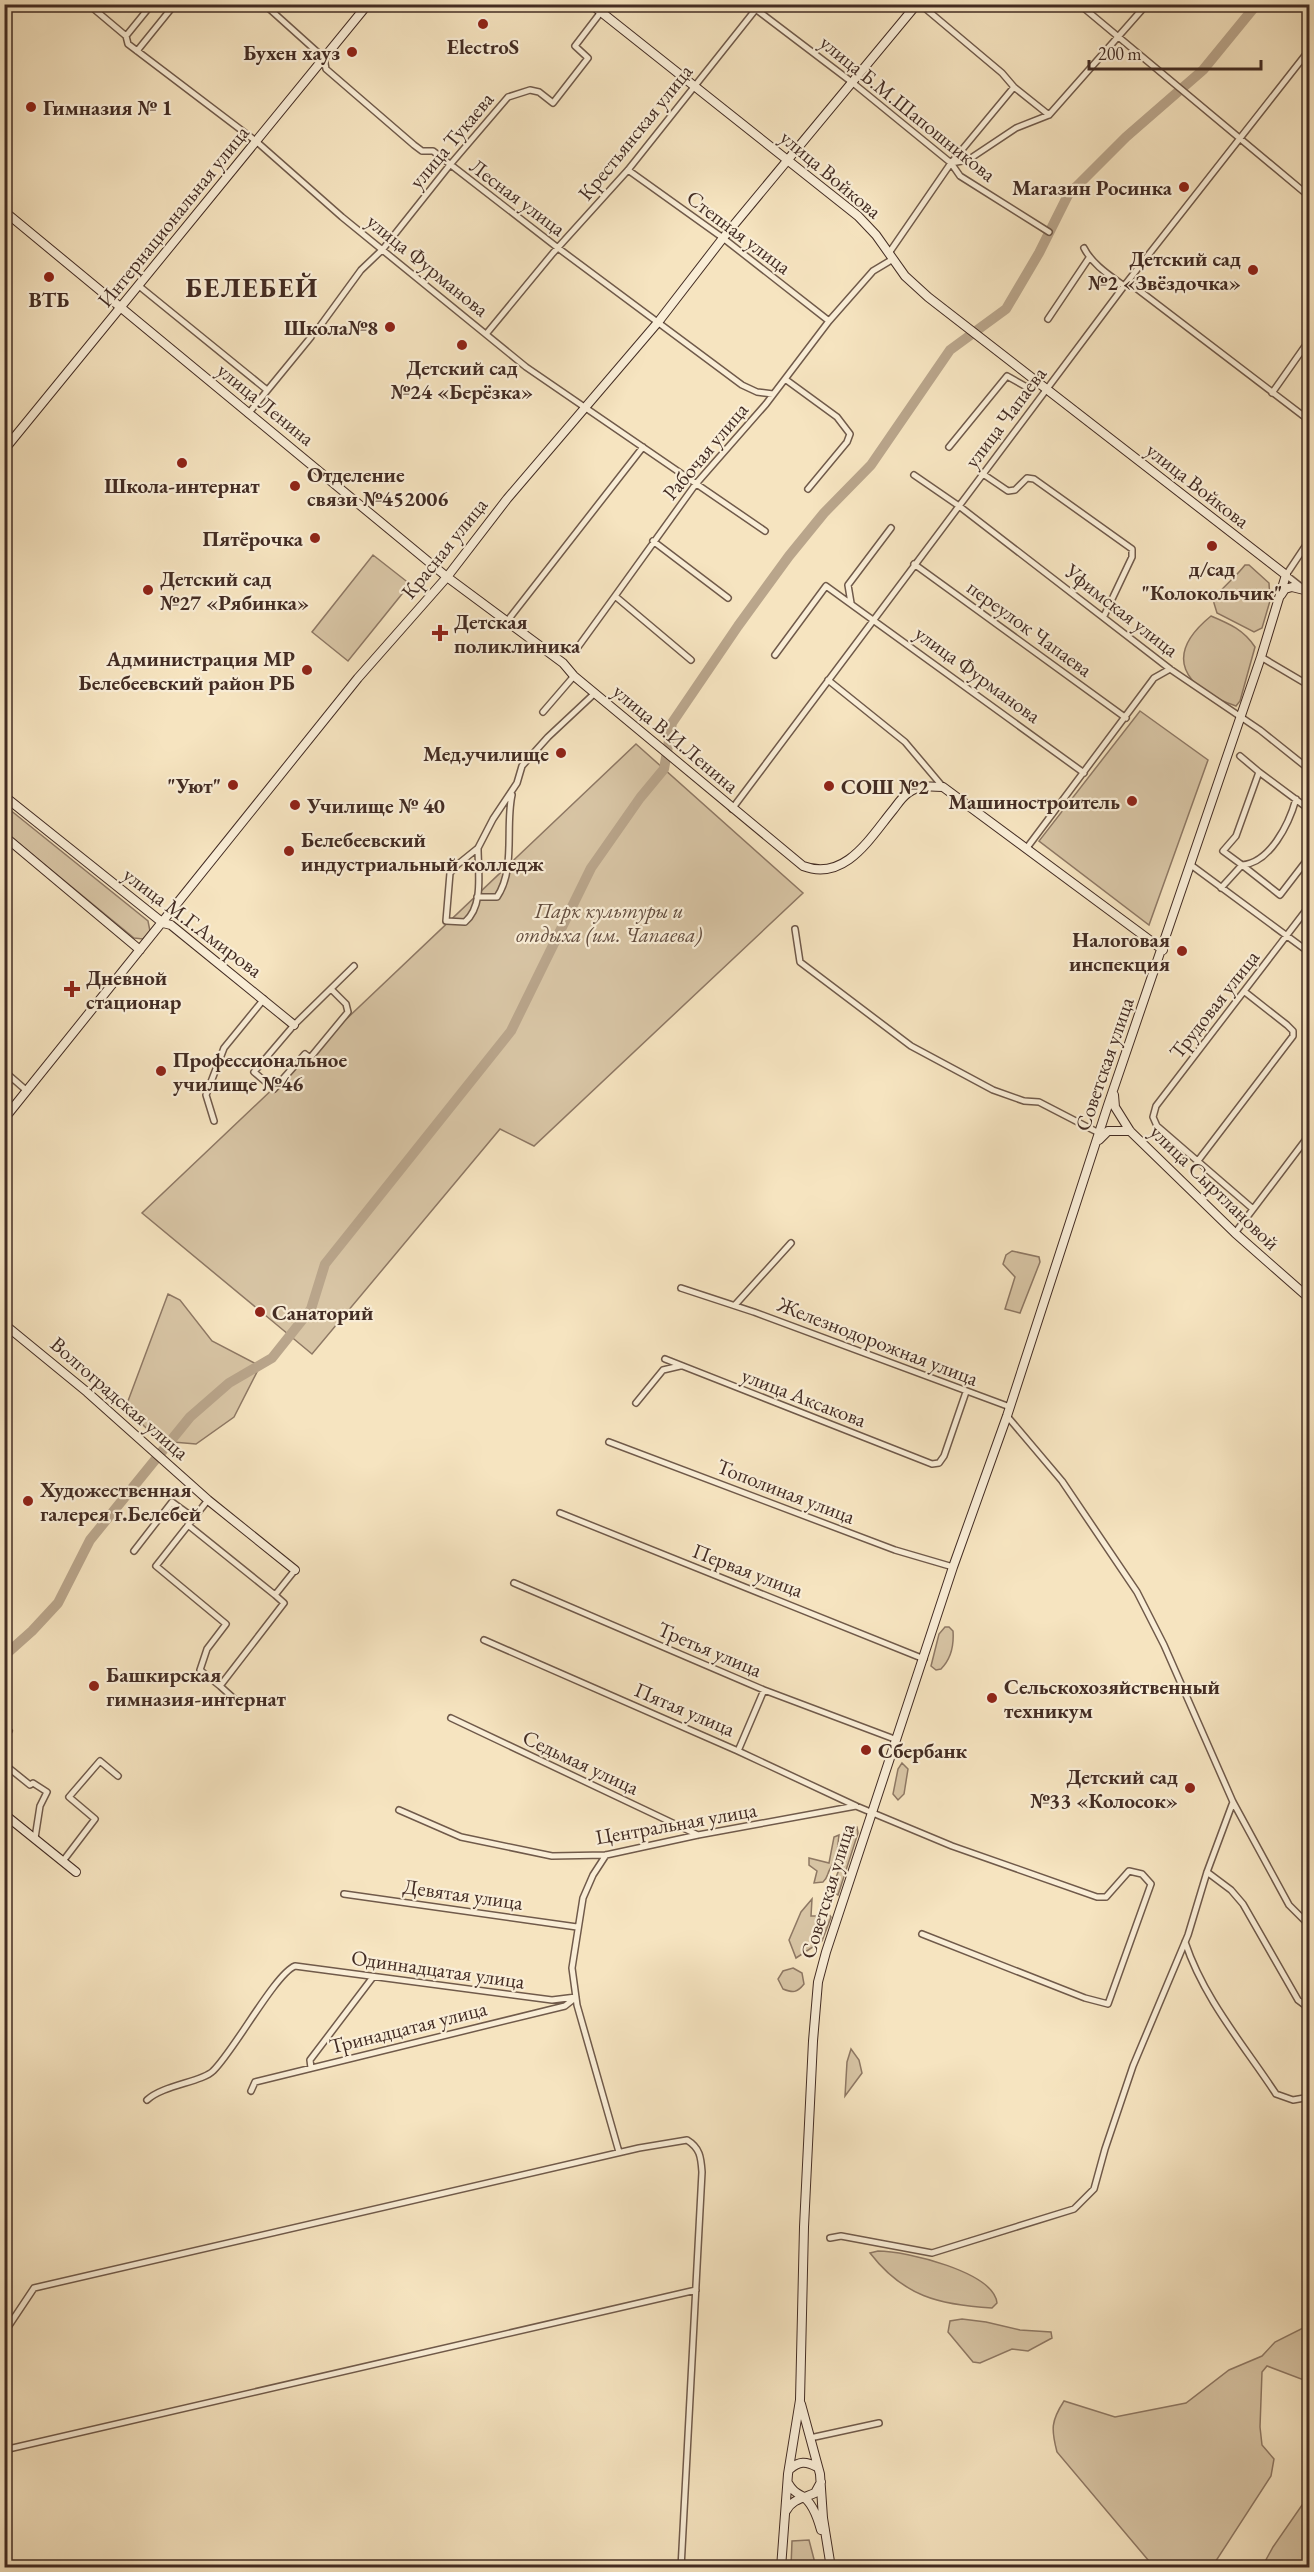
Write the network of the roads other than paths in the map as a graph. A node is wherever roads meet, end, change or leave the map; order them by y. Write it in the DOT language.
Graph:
graph roads {
  1 [pos="88,4"];
  2 [pos="152,4"];
  3 [pos="175,4"];
  4 [pos="264,4"];
  5 [pos="368,4"];
  6 [pos="591,4"];
  7 [pos="750,4"];
  8 [pos="918,4"];
  9 [pos="1079,4"];
  10 [pos="1147,4"];
  11 [pos="758,7"];
  12 [pos="601,12"];
  13 [pos="126,36"];
  14 [pos="1120,37"];
  15 [pos="1310,49"];
  16 [pos="137,51"];
  17 [pos="324,58"];
  18 [pos="853,83"];
  19 [pos="694,86"];
  20 [pos="1014,87"];
  21 [pos="1049,115"];
  22 [pos="1240,140"];
  23 [pos="257,142"];
  24 [pos="789,160"];
  25 [pos="951,163"];
  26 [pos="449,166"];
  27 [pos="628,170"];
  28 [pos="1310,197"];
  29 [pos="4,212"];
  30 [pos="1049,232"];
  31 [pos="723,238"];
  32 [pos="1084,248"];
  33 [pos="383,249"];
  34 [pos="558,249"];
  35 [pos="891,256"];
  36 [pos="1089,258"];
  37 [pos="139,286"];
  38 [pos="1124,286"];
  39 [pos="121,308"];
  40 [pos="1048,319"];
  41 [pos="658,321"];
  42 [pos="829,321"];
  43 [pos="487,333"];
  44 [pos="1310,339"];
  45 [pos="785,379"];
  46 [pos="1036,383"];
  47 [pos="267,390"];
  48 [pos="1047,391"];
  49 [pos="1272,393"];
  50 [pos="773,394"];
  51 [pos="586,408"];
  52 [pos="248,414"];
  53 [pos="1310,422"];
  54 [pos="643,447"];
  55 [pos="949,447"];
  56 [pos="4,450"];
  57 [pos="983,474"];
  58 [pos="914,475"];
  59 [pos="695,485"];
  60 [pos="808,489"];
  61 [pos="959,506"];
  62 [pos="891,528"];
  63 [pos="765,531"];
  64 [pos="1310,539"];
  65 [pos="653,541"];
  66 [pos="1266,561"];
  67 [pos="914,564"];
  68 [pos="1286,575"];
  69 [pos="447,577"];
  70 [pos="1307,592"];
  71 [pos="615,596"];
  72 [pos="728,598"];
  73 [pos="1278,599"];
  74 [pos="851,603"];
  75 [pos="1104,616"];
  76 [pos="873,618"];
  77 [pos="508,620"];
  78 [pos="578,647"];
  79 [pos="775,655"];
  80 [pos="1261,657"];
  81 [pos="691,660"];
  82 [pos="1170,669"];
  83 [pos="574,676"];
  84 [pos="828,680"];
  85 [pos="1310,686"];
  86 [pos="595,693"];
  87 [pos="543,712"];
  88 [pos="1240,716"];
  89 [pos="1126,718"];
  90 [pos="1240,756"];
  91 [pos="1310,770"];
  92 [pos="1258,772"];
  93 [pos="1084,773"];
  94 [pos="944,787"];
  95 [pos="513,790"];
  96 [pos="4,796"];
  97 [pos="1296,799"];
  98 [pos="732,809"];
  99 [pos="1310,810"];
  100 [pos="4,836"];
  101 [pos="478,848"];
  102 [pos="1026,849"];
  103 [pos="1310,856"];
  104 [pos="1191,865"];
  105 [pos="1242,865"];
  106 [pos="1221,888"];
  107 [pos="477,897"];
  108 [pos="1310,905"];
  109 [pos="164,923"];
  110 [pos="795,929"];
  111 [pos="1288,936"];
  112 [pos="140,950"];
  113 [pos="1163,950"];
  114 [pos="1310,953"];
  115 [pos="354,966"];
  116 [pos="332,990"];
  117 [pos="1245,992"];
  118 [pos="264,999"];
  119 [pos="294,1024"];
  120 [pos="4,1071"];
  121 [pos="1114,1089"];
  122 [pos="27,1091"];
  123 [pos="4,1119"];
  124 [pos="214,1121"];
  125 [pos="1157,1126"];
  126 [pos="1130,1131"];
  127 [pos="1099,1133"];
  128 [pos="1310,1134"];
  129 [pos="1094,1150"];
  130 [pos="1197,1162"];
  131 [pos="1253,1209"];
  132 [pos="1234,1233"];
  133 [pos="791,1243"];
  134 [pos="681,1288"];
  135 [pos="1310,1299"];
  136 [pos="735,1305"];
  137 [pos="4,1324"];
  138 [pos="665,1359"];
  139 [pos="682,1366"];
  140 [pos="966,1392"];
  141 [pos="636,1402"];
  142 [pos="1010,1407"];
  143 [pos="1007,1416"];
  144 [pos="609,1442"];
  145 [pos="208,1500"];
  146 [pos="560,1514"];
  147 [pos="194,1518"];
  148 [pos="188,1526"];
  149 [pos="134,1551"];
  150 [pos="953,1567"];
  151 [pos="295,1570"];
  152 [pos="514,1584"];
  153 [pos="275,1595"];
  154 [pos="484,1640"];
  155 [pos="924,1659"];
  156 [pos="220,1686"];
  157 [pos="764,1690"];
  158 [pos="240,1704"];
  159 [pos="451,1718"];
  160 [pos="4,1727"];
  161 [pos="4,1736"];
  162 [pos="897,1740"];
  163 [pos="738,1751"];
  164 [pos="4,1764"];
  165 [pos="118,1776"];
  166 [pos="1233,1802"];
  167 [pos="856,1806"];
  168 [pos="399,1810"];
  169 [pos="871,1812"];
  170 [pos="4,1814"];
  171 [pos="698,1835"];
  172 [pos="35,1838"];
  173 [pos="606,1855"];
  174 [pos="63,1861"];
  175 [pos="76,1872"];
  176 [pos="1207,1872"];
  177 [pos="344,1894"];
  178 [pos="1310,1926"];
  179 [pos="577,1927"];
  180 [pos="922,1934"];
  181 [pos="1185,1942"];
  182 [pos="373,1977"];
  183 [pos="576,1997"];
  184 [pos="1310,2009"];
  185 [pos="311,2068"];
  186 [pos="251,2091"];
  187 [pos="1310,2097"];
  188 [pos="147,2100"];
  189 [pos="619,2152"];
  190 [pos="830,2238"];
  191 [pos="696,2290"];
  192 [pos="4,2333"];
  193 [pos="800,2400"];
  194 [pos="879,2423"];
  195 [pos="810,2438"];
  196 [pos="4,2450"];
  197 [pos="817,2467"];
  198 [pos="790,2469"];
  199 [pos="821,2481"];
  200 [pos="788,2483"];
  201 [pos="803,2496"];
  202 [pos="784,2515"];
  203 [pos="828,2551"];
  204 [pos="681,2568"];
  205 [pos="781,2568"];
  206 [pos="831,2568"];
  1 -- 13 [label="street, улица Фурманова"];
  2 -- 13 [label="street"];
  3 -- 16 [label="street"];
  4 -- 17 [label="street, Лесная улица"];
  5 -- 17 [label="main road, Интернациональная улица"];
  6 -- 12 [label="main road, улица Войкова"];
  7 -- 11 [label="street, улица Б.М.Шапошникова"];
  8 -- 18 [label="main road, Красная улица"];
  8 -- 20 [label="street"];
  9 -- 14 [label="street"];
  10 -- 14 [label="street"];
  11 -- 18 [label="street, улица Б.М.Шапошникова"];
  11 -- 19 [label="street, Крестьянская улица"];
  12 -- 19 [label="main road, улица Войкова"];
  12 -- 26 [label="street, улица Тукаева"];
  13 -- 16 [label="street, улица Фурманова"];
  14 -- 21 [label="street"];
  14 -- 22 [label="street"];
  15 -- 22 [label="street, улица Чапаева"];
  16 -- 23 [label="street, улица Фурманова"];
  17 -- 23 [label="main road, Интернациональная улица"];
  17 -- 26 [label="street, Лесная улица"];
  18 -- 24 [label="main road, Красная улица"];
  18 -- 25 [label="street, улица Б.М.Шапошникова"];
  19 -- 24 [label="main road, улица Войкова"];
  19 -- 27 [label="street, Крестьянская улица"];
  20 -- 21 [label="street"];
  20 -- 25 [label="street, Рабочая улица"];
  21 -- 25 [label="street"];
  22 -- 28 [label="street"];
  22 -- 38 [label="street, улица Чапаева"];
  23 -- 33 [label="street, улица Фурманова"];
  23 -- 37 [label="main road, Интернациональная улица"];
  24 -- 31 [label="main road, Красная улица"];
  24 -- 35 [label="main road, улица Войкова"];
  25 -- 30 [label="street, улица Б.М.Шапошникова"];
  25 -- 35 [label="street, Рабочая улица"];
  26 -- 33 [label="street, улица Тукаева"];
  26 -- 34 [label="street, Лесная улица"];
  27 -- 31 [label="street, Степная улица"];
  27 -- 34 [label="street, Крестьянская улица"];
  29 -- 39 [label="main road, улица Ленина"];
  31 -- 41 [label="main road, Красная улица"];
  31 -- 42 [label="street, Степная улица"];
  32 -- 36 [label="street"];
  33 -- 43 [label="street, улица Фурманова"];
  33 -- 47 [label="street, улица Тукаева"];
  34 -- 41 [label="street, Лесная улица"];
  34 -- 43 [label="street, Крестьянская улица"];
  35 -- 42 [label="street, Рабочая улица"];
  35 -- 46 [label="main road, улица Войкова"];
  36 -- 38 [label="street"];
  36 -- 40 [label="street"];
  37 -- 39 [label="main road, Интернациональная улица"];
  37 -- 47 [label="street"];
  38 -- 48 [label="street, улица Чапаева"];
  38 -- 49 [label="street"];
  39 -- 52 [label="main road, улица Ленина"];
  39 -- 56 [label="main road, Интернациональная улица"];
  41 -- 50 [label="street, Лесная улица"];
  41 -- 51 [label="main road, Красная улица"];
  42 -- 45 [label="street, Рабочая улица"];
  43 -- 51 [label="street, улица Фурманова"];
  44 -- 49 [label="street"];
  45 -- 50 [label="street, Рабочая улица"];
  45 -- 60 [label="street"];
  46 -- 48 [label="main road, улица Войкова"];
  46 -- 55 [label="street, улица Войкова"];
  47 -- 52 [label="street, улица Тукаева"];
  48 -- 57 [label="street, улица Чапаева"];
  48 -- 66 [label="main road, улица Войкова"];
  49 -- 53 [label="street"];
  50 -- 59 [label="street, Рабочая улица"];
  51 -- 54 [label="street, улица Фурманова"];
  51 -- 69 [label="main road, Красная улица"];
  52 -- 69 [label="main road, улица Ленина"];
  54 -- 59 [label="street, улица Фурманова"];
  54 -- 77 [label="street"];
  57 -- 61 [label="street, улица Чапаева"];
  57 -- 75 [label="street"];
  58 -- 61 [label="street, Уфимская улица"];
  59 -- 63 [label="street, улица Фурманова"];
  59 -- 65 [label="street, Рабочая улица"];
  61 -- 67 [label="street, улица Чапаева"];
  61 -- 75 [label="street, Уфимская улица"];
  62 -- 74 [label="street"];
  64 -- 68 [label="street, Советская улица"];
  65 -- 71 [label="street, Рабочая улица"];
  65 -- 72 [label="street"];
  66 -- 68 [label="main road, улица Войкова"];
  66 -- 73 [label="main road"];
  67 -- 76 [label="street, улица Чапаева"];
  67 -- 89 [label="street, переулок Чапаева"];
  68 -- 70 [label="street, улица Войкова"];
  68 -- 73 [label="main road, Советская улица"];
  69 -- 77 [label="main road, улица Ленина"];
  69 -- 109 [label="main road, Красная улица"];
  70 -- 73 [label="main road"];
  71 -- 78 [label="street, Рабочая улица"];
  71 -- 81 [label="street"];
  73 -- 80 [label="main road, Советская улица"];
  74 -- 76 [label="street, улица Фурманова"];
  74 -- 79 [label="street, улица Фурманова"];
  75 -- 82 [label="street, Уфимская улица"];
  76 -- 84 [label="street, улица Чапаева"];
  76 -- 93 [label="street, улица Фурманова"];
  77 -- 83 [label="main road, улица В.И.Ленина"];
  80 -- 85 [label="street"];
  80 -- 88 [label="main road, Советская улица"];
  82 -- 88 [label="street, Уфимская улица"];
  82 -- 89 [label="street"];
  83 -- 86 [label="main road, улица В.И.Ленина"];
  83 -- 87 [label="street"];
  84 -- 94 [label="street"];
  84 -- 98 [label="street, улица Чапаева"];
  86 -- 95 [label="street"];
  86 -- 98 [label="main road, улица В.И.Ленина"];
  88 -- 91 [label="street, Уфимская улица"];
  88 -- 104 [label="main road, Советская улица"];
  89 -- 93 [label="street"];
  90 -- 92 [label="street"];
  92 -- 97 [label="street"];
  92 -- 105 [label="street"];
  93 -- 102 [label="street"];
  94 -- 98 [label="main road, улица В.И.Ленина"];
  94 -- 102 [label="main road"];
  95 -- 101 [label="street"];
  95 -- 107 [label="street"];
  96 -- 109 [label="main road, улица М.Г.Амирова"];
  97 -- 99 [label="street"];
  97 -- 105 [label="street"];
  100 -- 112 [label="main road"];
  101 -- 107 [label="street"];
  101 -- 107 [label="street"];
  102 -- 113 [label="main road"];
  103 -- 105 [label="street"];
  104 -- 106 [label="street"];
  104 -- 113 [label="main road, Советская улица"];
  105 -- 106 [label="street"];
  106 -- 111 [label="street"];
  108 -- 111 [label="street, Трудовая улица"];
  109 -- 112 [label="main road, Красная улица"];
  109 -- 118 [label="main road, улица М.Г.Амирова"];
  110 -- 127 [label="street"];
  111 -- 114 [label="street"];
  111 -- 117 [label="street, Трудовая улица"];
  112 -- 122 [label="main road, Красная улица"];
  113 -- 121 [label="main road, Советская улица"];
  115 -- 116 [label="street"];
  116 -- 119 [label="street"];
  116 -- 119 [label="street"];
  117 -- 125 [label="street, Трудовая улица"];
  117 -- 130 [label="street, улица Сыртлановой"];
  118 -- 119 [label="main road, улица М.Г.Амирова"];
  118 -- 124 [label="street"];
  120 -- 122 [label="street"];
  121 -- 126 [label="main road, улица Сыртлановой"];
  121 -- 127 [label="main road, Советская улица"];
  122 -- 123 [label="main road, Красная улица"];
  125 -- 130 [label="street, улица Сыртлановой"];
  126 -- 129 [label="main road"];
  126 -- 132 [label="main road, улица Сыртлановой"];
  127 -- 129 [label="main road, Советская улица"];
  128 -- 131 [label="street"];
  129 -- 142 [label="main road, Советская улица"];
  130 -- 131 [label="street, улица Сыртлановой"];
  131 -- 132 [label="street"];
  132 -- 135 [label="main road, улица Сыртлановой"];
  133 -- 136 [label="street, Железнодорожная улица"];
  134 -- 136 [label="street, Железнодорожная улица"];
  136 -- 140 [label="street, Железнодорожная улица"];
  137 -- 145 [label="main road, Волгоградская улица"];
  138 -- 139 [label="street, улица Аксакова"];
  139 -- 140 [label="street, улица Аксакова"];
  139 -- 141 [label="street"];
  140 -- 142 [label="street, Железнодорожная улица"];
  142 -- 143 [label="main road, Советская улица"];
  143 -- 150 [label="main road, Советская улица"];
  143 -- 166 [label="street"];
  144 -- 150 [label="street, Тополиная улица"];
  145 -- 147 [label="street"];
  145 -- 151 [label="main road, Волгоградская улица"];
  146 -- 155 [label="street, Первая улица"];
  147 -- 148 [label="street"];
  147 -- 149 [label="street"];
  148 -- 153 [label="street"];
  148 -- 156 [label="street"];
  150 -- 155 [label="main road, Советская улица"];
  151 -- 153 [label="street"];
  152 -- 157 [label="street, Третья улица"];
  153 -- 156 [label="street"];
  154 -- 163 [label="street, Пятая улица"];
  155 -- 162 [label="main road, Советская улица"];
  156 -- 158 [label="street"];
  157 -- 162 [label="street, Третья улица"];
  157 -- 163 [label="street"];
  159 -- 171 [label="street, Седьмая улица"];
  160 -- 161 [label="street"];
  162 -- 169 [label="main road, Советская улица"];
  163 -- 167 [label="street, Пятая улица"];
  164 -- 172 [label="street"];
  165 -- 174 [label="street"];
  166 -- 176 [label="street"];
  166 -- 178 [label="street"];
  167 -- 169 [label="street, Пятая улица"];
  167 -- 171 [label="street, Центральная улица"];
  168 -- 173 [label="street, Центральная улица"];
  169 -- 180 [label="street, Пятая улица"];
  169 -- 193 [label="main road, Советская улица"];
  170 -- 172 [label="main road"];
  171 -- 173 [label="street, Центральная улица"];
  172 -- 174 [label="main road"];
  173 -- 179 [label="street"];
  174 -- 175 [label="main road"];
  176 -- 181 [label="street"];
  176 -- 184 [label="street"];
  177 -- 179 [label="street, Девятая улица"];
  179 -- 183 [label="street"];
  181 -- 187 [label="street"];
  181 -- 190 [label="street"];
  182 -- 183 [label="street, Одиннадцатая улица"];
  182 -- 185 [label="street"];
  182 -- 188 [label="street, Одиннадцатая улица"];
  183 -- 185 [label="street, Тринадцатая улица"];
  183 -- 189 [label="street"];
  185 -- 186 [label="street, Тринадцатая улица"];
  189 -- 191 [label="street"];
  189 -- 192 [label="street"];
  191 -- 196 [label="street"];
  191 -- 204 [label="street"];
  193 -- 195 [label="main road, Советская улица"];
  193 -- 198 [label="main road, Советская улица"];
  194 -- 195 [label="street"];
  195 -- 197 [label="main road, Советская улица"];
  197 -- 198 [label="main road"];
  197 -- 199 [label="main road, Советская улица"];
  198 -- 200 [label="main road, Советская улица"];
  199 -- 201 [label="main road"];
  199 -- 203 [label="main road, Советская улица"];
  200 -- 201 [label="main road, Советская улица"];
  200 -- 202 [label="main road"];
  201 -- 202 [label="main road"];
  201 -- 203 [label="main road, Советская улица"];
  202 -- 205 [label="main road"];
  203 -- 206 [label="main road, Советская улица"];
}
